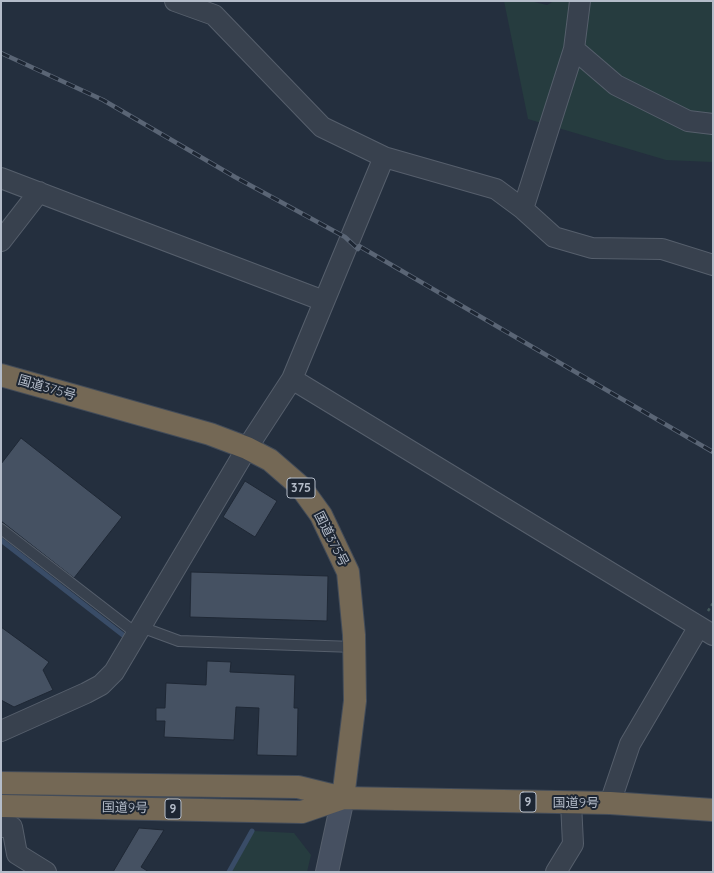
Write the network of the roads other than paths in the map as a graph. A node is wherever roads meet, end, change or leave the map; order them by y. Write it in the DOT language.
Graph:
graph roads {
  1 [pos="175,1"];
  2 [pos="580,1"];
  3 [pos="574,49"];
  4 [pos="713,124"];
  5 [pos="384,157"];
  6 [pos="1,178"];
  7 [pos="39,192"];
  8 [pos="523,209"];
  9 [pos="1,241"];
  10 [pos="713,265"];
  11 [pos="324,301"];
  12 [pos="1,375"];
  13 [pos="292,380"];
  14 [pos="247,448"];
  15 [pos="1,529"];
  16 [pos="139,630"];
  17 [pos="706,632"];
  18 [pos="354,647"];
  19 [pos="1,731"];
  20 [pos="1,783"];
  21 [pos="343,798"];
  22 [pos="571,803"];
  23 [pos="610,803"];
  24 [pos="1,806"];
  25 [pos="713,810"];
  26 [pos="1,827"];
  27 [pos="46,872"];
  28 [pos="327,872"];
  29 [pos="556,872"];
  1 -- 5 [label="street"];
  2 -- 3 [label="street"];
  3 -- 4 [label="street"];
  3 -- 8 [label="street"];
  5 -- 8 [label="street"];
  5 -- 11 [label="street"];
  6 -- 7 [label="street"];
  7 -- 9 [label="street"];
  7 -- 11 [label="street"];
  8 -- 10 [label="street"];
  11 -- 13 [label="street"];
  12 -- 14 [label="highway, 国道375号 / 375"];
  13 -- 14 [label="street"];
  13 -- 17 [label="street"];
  14 -- 16 [label="street"];
  14 -- 18 [label="highway, 国道375号 / 375"];
  15 -- 16 [label="lane"];
  16 -- 18 [label="lane"];
  16 -- 19 [label="street"];
  17 -- 23 [label="street"];
  18 -- 21 [label="highway, 国道375号 / 375"];
  20 -- 21 [label="highway, 国道9号 / 9"];
  21 -- 22 [label="highway, 国道9号 / 9"];
  21 -- 24 [label="highway, 国道9号 / 9"];
  21 -- 28 [label="main road"];
  22 -- 23 [label="highway, 国道9号 / 9"];
  22 -- 29 [label="street"];
  23 -- 25 [label="highway, 国道9号 / 9"];
  26 -- 27 [label="street"];
}
